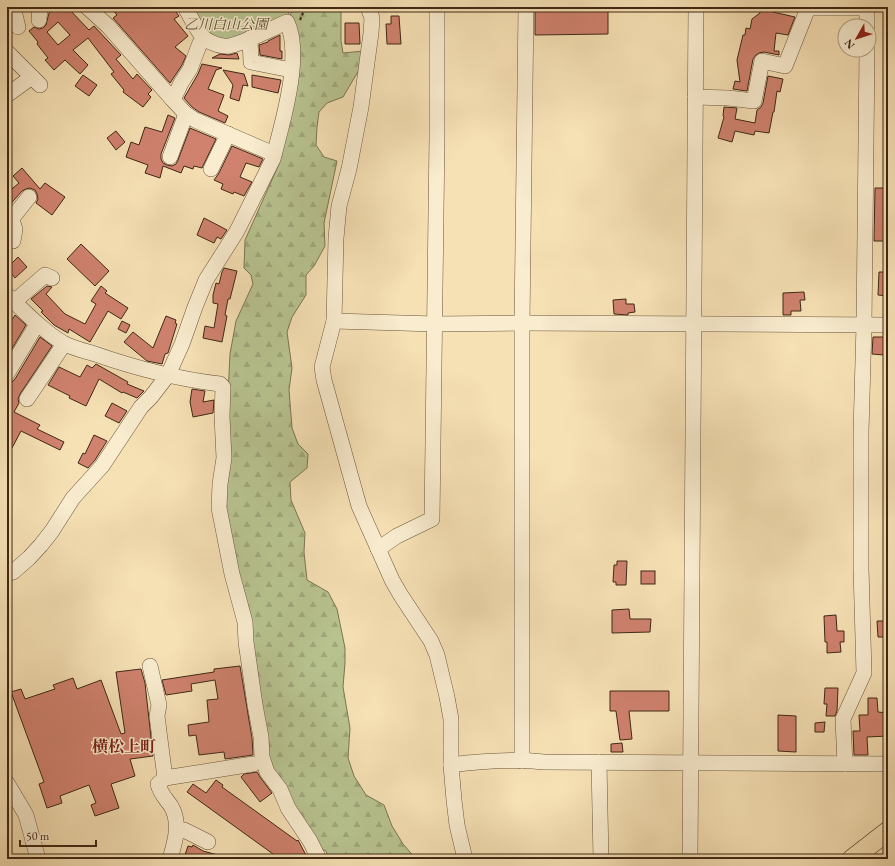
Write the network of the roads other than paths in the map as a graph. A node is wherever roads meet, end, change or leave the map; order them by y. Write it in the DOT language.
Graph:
graph roads {
  1 [pos="13,7"];
  2 [pos="185,7"];
  3 [pos="368,7"];
  4 [pos="437,7"];
  5 [pos="526,7"];
  6 [pos="696,7"];
  7 [pos="89,8"];
  8 [pos="807,8"];
  9 [pos="867,8"];
  10 [pos="18,28"];
  11 [pos="250,38"];
  12 [pos="205,39"];
  13 [pos="8,53"];
  14 [pos="867,58"];
  15 [pos="291,70"];
  16 [pos="7,95"];
  17 [pos="695,97"];
  18 [pos="173,100"];
  19 [pos="186,114"];
  20 [pos="228,134"];
  21 [pos="274,154"];
  22 [pos="170,157"];
  23 [pos="211,169"];
  24 [pos="29,197"];
  25 [pos="24,226"];
  26 [pos="10,244"];
  27 [pos="52,278"];
  28 [pos="10,298"];
  29 [pos="334,321"];
  30 [pos="522,323"];
  31 [pos="37,324"];
  32 [pos="435,324"];
  33 [pos="693,324"];
  34 [pos="864,325"];
  35 [pos="888,325"];
  36 [pos="64,344"];
  37 [pos="7,374"];
  38 [pos="168,375"];
  39 [pos="27,400"];
  40 [pos="378,549"];
  41 [pos="7,574"];
  42 [pos="150,666"];
  43 [pos="522,761"];
  44 [pos="599,762"];
  45 [pos="690,763"];
  46 [pos="253,764"];
  47 [pos="845,764"];
  48 [pos="888,764"];
  49 [pos="451,765"];
  50 [pos="165,778"];
  51 [pos="7,783"];
  52 [pos="888,831"];
  53 [pos="177,832"];
  54 [pos="888,841"];
  55 [pos="208,842"];
  56 [pos="38,859"];
  57 [pos="170,859"];
  58 [pos="317,859"];
  59 [pos="465,859"];
  60 [pos="601,859"];
  61 [pos="690,859"];
  62 [pos="852,859"];
  63 [pos="864,859"];
  1 -- 10 [label="street"];
  2 -- 12 [label="street"];
  3 -- 29 [label="street"];
  4 -- 32 [label="street"];
  5 -- 30 [label="street"];
  6 -- 17 [label="street"];
  7 -- 18 [label="street"];
  8 -- 9 [label="street"];
  8 -- 17 [label="street"];
  11 -- 12 [label="street"];
  11 -- 15 [label="street"];
  11 -- 15 [label="street"];
  12 -- 18 [label="street"];
  13 -- 16 [label="street"];
  14 -- 34 [label="street"];
  15 -- 21 [label="street"];
  17 -- 33 [label="street"];
  18 -- 19 [label="street"];
  19 -- 20 [label="street"];
  19 -- 22 [label="street"];
  20 -- 21 [label="street"];
  20 -- 23 [label="street"];
  21 -- 38 [label="street"];
  24 -- 26 [label="street"];
  25 -- 26 [label="street"];
  27 -- 28 [label="street"];
  28 -- 31 [label="street"];
  29 -- 32 [label="street"];
  29 -- 40 [label="street"];
  30 -- 32 [label="street"];
  30 -- 33 [label="street"];
  30 -- 43 [label="street"];
  31 -- 36 [label="street"];
  31 -- 37 [label="street"];
  32 -- 40 [label="street"];
  33 -- 34 [label="street"];
  33 -- 45 [label="street"];
  34 -- 35 [label="street"];
  34 -- 47 [label="street"];
  36 -- 38 [label="street"];
  36 -- 39 [label="street"];
  38 -- 41 [label="street"];
  38 -- 58 [label="street"];
  40 -- 49 [label="street"];
  42 -- 50 [label="street"];
  43 -- 44 [label="street"];
  43 -- 49 [label="street"];
  44 -- 45 [label="street"];
  44 -- 60 [label="street"];
  45 -- 47 [label="street"];
  45 -- 61 [label="street"];
  46 -- 50 [label="street"];
  47 -- 48 [label="street"];
  49 -- 59 [label="street"];
  50 -- 53 [label="street"];
  51 -- 56 [label="street"];
  52 -- 62 [label="main road"];
  53 -- 55 [label="street"];
  53 -- 57 [label="street"];
  54 -- 63 [label="main road"];
}
